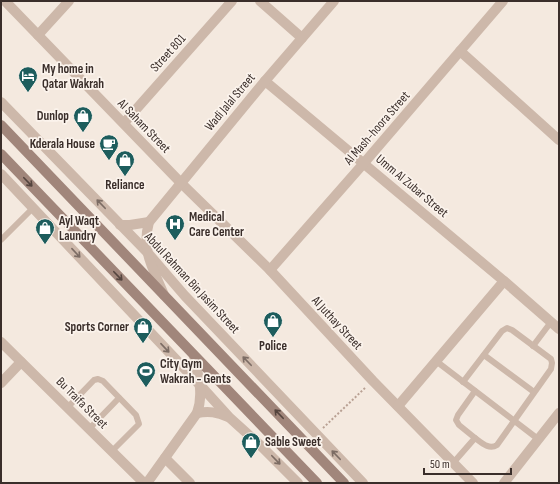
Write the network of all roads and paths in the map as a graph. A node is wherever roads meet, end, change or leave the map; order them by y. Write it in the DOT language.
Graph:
graph roads {
  1 [pos="5,1"];
  2 [pos="69,1"];
  3 [pos="232,1"];
  4 [pos="260,1"];
  5 [pos="334,1"];
  6 [pos="503,1"];
  7 [pos="38,35"];
  8 [pos="302,38"];
  9 [pos="460,51"];
  10 [pos="265,81"];
  11 [pos="1,102"];
  12 [pos="124,123"];
  13 [pos="1,125"];
  14 [pos="559,140"];
  15 [pos="1,154"];
  16 [pos="364,163"];
  17 [pos="1,174"];
  18 [pos="181,183"];
  19 [pos="33,208"];
  20 [pos="149,222"];
  21 [pos="120,225"];
  22 [pos="1,240"];
  23 [pos="147,252"];
  24 [pos="270,270"];
  25 [pos="504,281"];
  26 [pos="164,295"];
  27 [pos="551,322"];
  28 [pos="559,329"];
  29 [pos="1,342"];
  30 [pos="533,346"];
  31 [pos="484,355"];
  32 [pos="194,356"];
  33 [pos="436,361"];
  34 [pos="22,362"];
  35 [pos="373,380"];
  36 [pos="464,382"];
  37 [pos="1,383"];
  38 [pos="200,385"];
  39 [pos="475,391"];
  40 [pos="534,392"];
  41 [pos="119,398"];
  42 [pos="398,406"];
  43 [pos="68,407"];
  44 [pos="197,413"];
  45 [pos="559,413"];
  46 [pos="230,418"];
  47 [pos="514,421"];
  48 [pos="89,429"];
  49 [pos="317,434"];
  50 [pos="475,438"];
  51 [pos="538,439"];
  52 [pos="112,451"];
  53 [pos="165,458"];
  54 [pos="454,462"];
  55 [pos="144,483"];
  56 [pos="147,483"];
  57 [pos="190,483"];
  58 [pos="298,483"];
  59 [pos="317,483"];
  60 [pos="344,483"];
  61 [pos="363,483"];
  62 [pos="473,483"];
  63 [pos="504,483"];
  1 -- 7 [label="street, Al Saham Street"];
  2 -- 7 [label="street"];
  3 -- 12 [label="street, Street 801"];
  4 -- 8 [label="street"];
  5 -- 8 [label="street, Wadi Jalal Street"];
  6 -- 9 [label="street, Al Mash-hoora Street"];
  7 -- 12 [label="street, Al Saham Street"];
  8 -- 10 [label="street, Wadi Jalal Street"];
  9 -- 14 [label="street"];
  9 -- 16 [label="street, Al Mash-hoora Street"];
  10 -- 16 [label="street, Umm Al Zubar Street"];
  10 -- 18 [label="street, Wadi Jalal Street"];
  21 -- 11 [label="street, Abdul Rahman Bin Jasim Street, one-way"];
  12 -- 18 [label="street, Al Saham Street"];
  13 -- 26 [label="main road"];
  15 -- 32 [label="main road, one-way"];
  16 -- 24 [label="street, Al Mash-hoora Street"];
  16 -- 25 [label="street, Umm Al Zubar Street"];
  17 -- 19 [label="street"];
  18 -- 20 [label="street, Wadi Jalal Street"];
  18 -- 24 [label="street, Al Juthay Street"];
  19 -- 22 [label="lane"];
  19 -- 38 [label="street, one-way"];
  20 -- 21 [label="street"];
  20 -- 23 [label="street, Wadi Jalal Street"];
  21 -- 23 [label="street, Abdul Rahman Bin Jasim Street"];
  23 -- 26 [label="street, Wadi Jalal Street"];
  49 -- 23 [label="street, Abdul Rahman Bin Jasim Street, one-way"];
  24 -- 35 [label="street, Al Juthay Street"];
  25 -- 27 [label="street, Umm Al Zubar Street"];
  25 -- 33 [label="street"];
  60 -- 26 [label="main road, one-way"];
  27 -- 28 [label="street, Umm Al Zubar Street"];
  27 -- 30 [label="lane"];
  29 -- 34 [label="street, Bu Traifa Street"];
  30 -- 31 [label="lane"];
  30 -- 40 [label="lane"];
  31 -- 36 [label="lane"];
  31 -- 40 [label="lane"];
  32 -- 38 [label="street"];
  32 -- 59 [label="main road"];
  33 -- 36 [label="lane"];
  33 -- 42 [label="street"];
  34 -- 37 [label="street"];
  34 -- 43 [label="street, Bu Traifa Street"];
  35 -- 42 [label="street, Al Juthay Street"];
  35 -- 49 [label="path"];
  36 -- 39 [label="lane"];
  38 -- 44 [label="street"];
  38 -- 46 [label="street"];
  39 -- 47 [label="lane"];
  39 -- 50 [label="lane"];
  40 -- 47 [label="lane"];
  41 -- 43 [label="lane"];
  41 -- 48 [label="lane"];
  41 -- 52 [label="lane"];
  42 -- 54 [label="street, Al Juthay Street"];
  43 -- 48 [label="street, Bu Traifa Street"];
  44 -- 46 [label="street"];
  44 -- 53 [label="street"];
  45 -- 51 [label="street"];
  46 -- 58 [label="street, one-way"];
  47 -- 50 [label="lane"];
  47 -- 51 [label="lane"];
  48 -- 52 [label="street, Bu Traifa Street"];
  61 -- 49 [label="street, Abdul Rahman Bin Jasim Street, one-way"];
  50 -- 54 [label="lane"];
  51 -- 63 [label="street"];
  52 -- 55 [label="street, Bu Traifa Street"];
  53 -- 56 [label="street"];
  53 -- 57 [label="street"];
  54 -- 62 [label="street, Al Juthay Street"];
}
